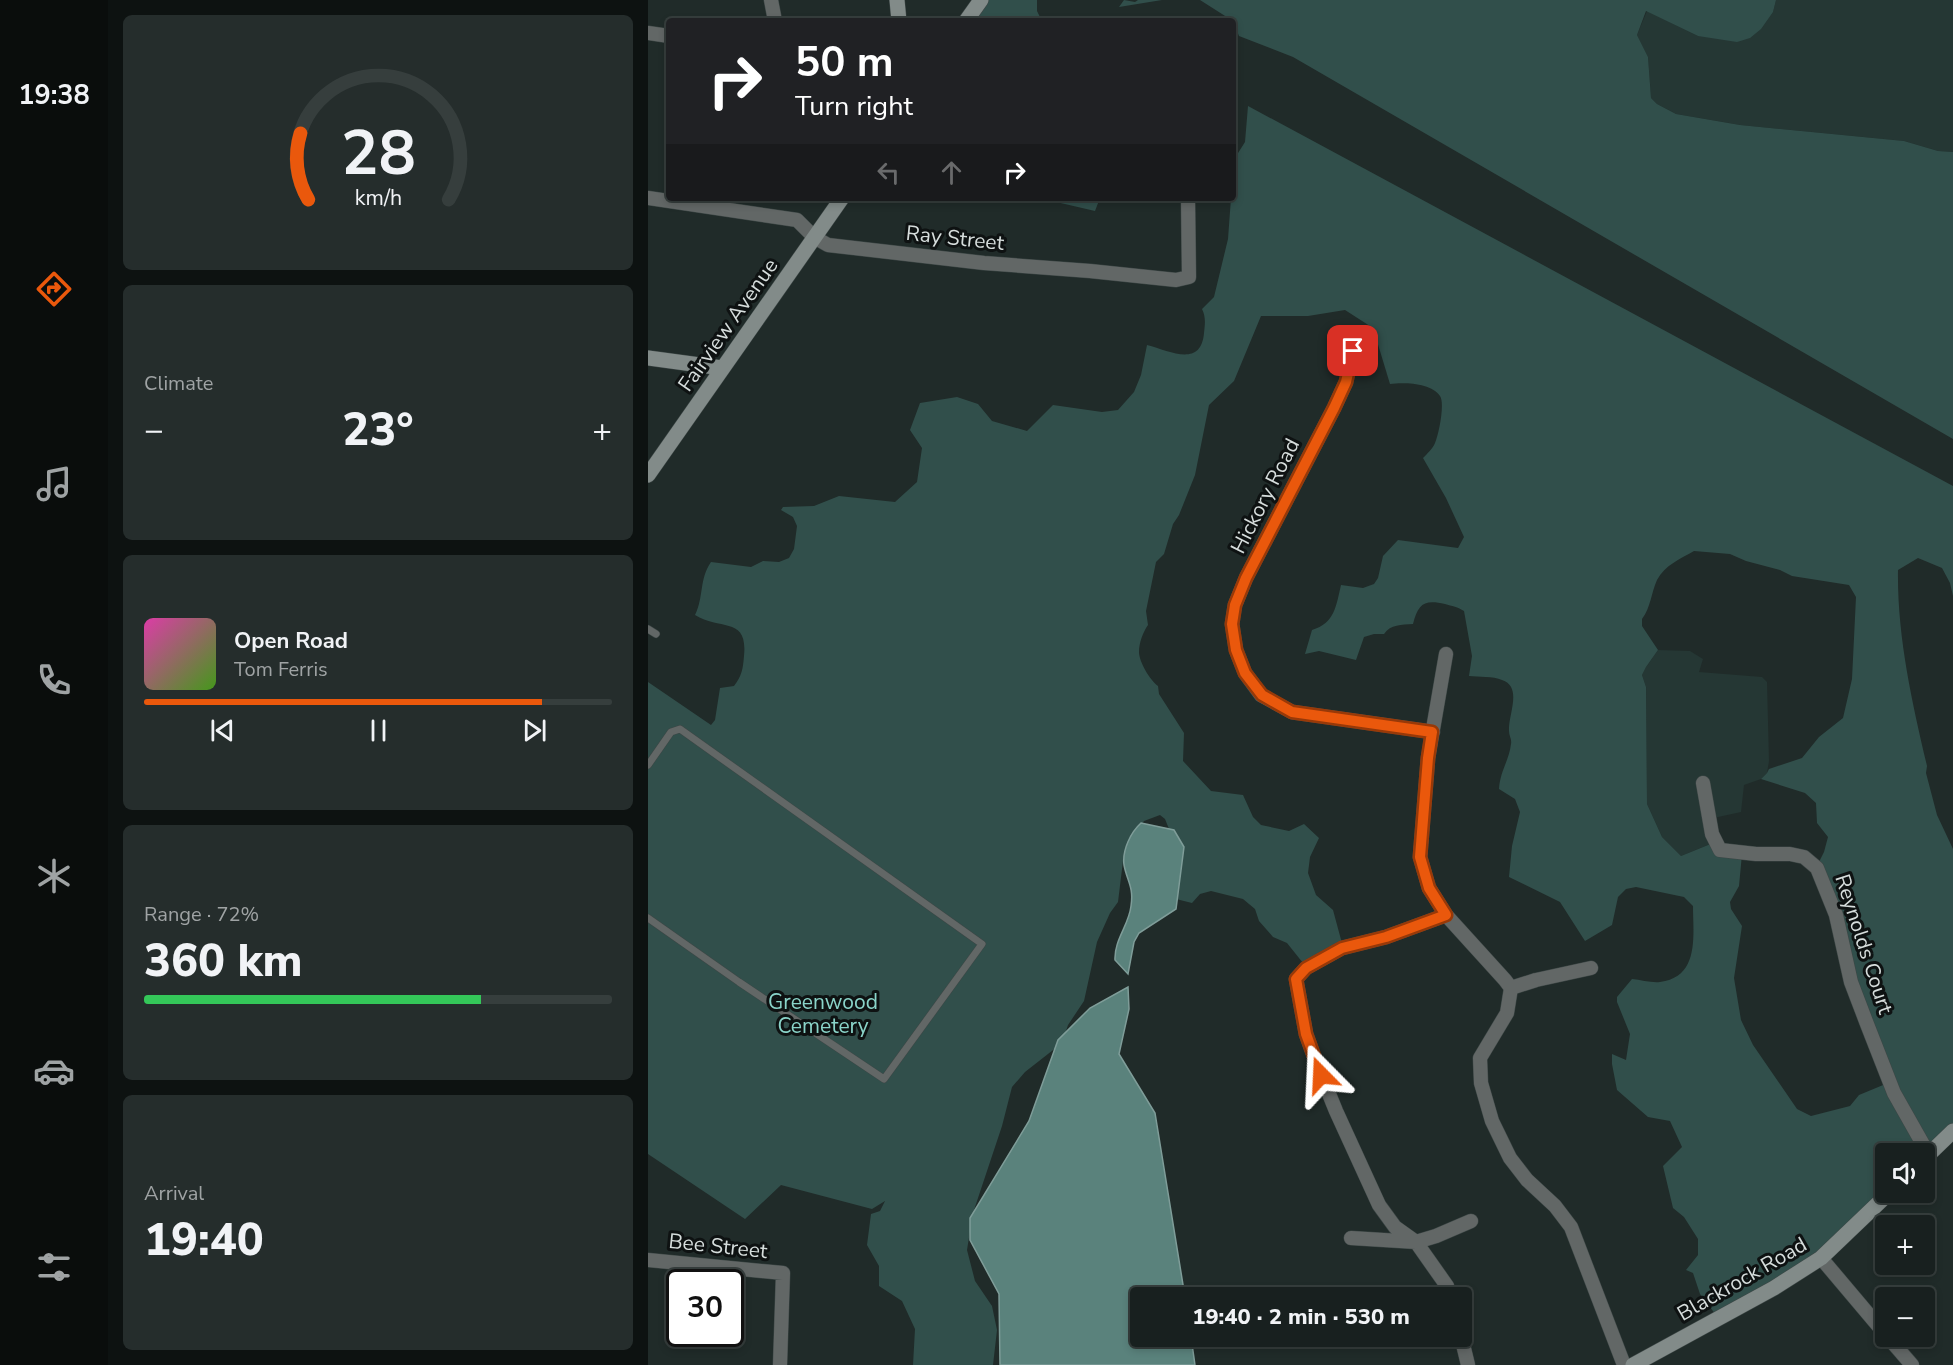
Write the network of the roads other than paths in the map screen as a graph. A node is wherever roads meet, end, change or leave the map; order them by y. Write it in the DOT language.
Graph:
graph roads {
  1 [pos="771,0"];
  2 [pos="897,0"];
  3 [pos="981,0"];
  4 [pos="774,18"];
  5 [pos="899,18"];
  6 [pos="968,18"];
  7 [pos="648,33"];
  8 [pos="666,36"];
  9 [pos="648,198"];
  10 [pos="666,201"];
  11 [pos="668,201"];
  12 [pos="840,201"];
  13 [pos="1188,201"];
  14 [pos="814,237"];
  15 [pos="1353,351"];
  16 [pos="648,358"];
  17 [pos="722,368"];
  18 [pos="648,475"];
  19 [pos="648,629"];
  20 [pos="656,634"];
  21 [pos="1446,654"];
  22 [pos="1432,732"];
  23 [pos="648,765"];
  24 [pos="1703,783"];
  25 [pos="1446,915"];
  26 [pos="648,918"];
  27 [pos="1591,968"];
  28 [pos="1511,988"];
  29 [pos="1953,1131"];
  30 [pos="1920,1143"];
  31 [pos="1935,1149"];
  32 [pos="1878,1203"];
  33 [pos="1471,1221"];
  34 [pos="1351,1238"];
  35 [pos="1416,1242"];
  36 [pos="1821,1258"];
  37 [pos="648,1260"];
  38 [pos="1447,1287"];
  39 [pos="1875,1323"];
  40 [pos="1464,1347"];
  41 [pos="1896,1347"];
  42 [pos="780,1365"];
  43 [pos="1468,1365"];
  44 [pos="1624,1365"];
  45 [pos="1633,1365"];
  46 [pos="1912,1365"];
  1 -- 4 [label="street"];
  2 -- 5 [label="street"];
  3 -- 6 [label="street"];
  7 -- 8 [label="street"];
  9 -- 10 [label="street, Ray Street"];
  11 -- 14 [label="street, Ray Street"];
  12 -- 14 [label="street, Fairview Avenue"];
  13 -- 14 [label="street, Ray Street"];
  14 -- 17 [label="street, Fairview Avenue"];
  15 -- 22 [label="street, Hickory Road"];
  16 -- 17 [label="street"];
  17 -- 18 [label="street, Fairview Avenue"];
  19 -- 20 [label="lane"];
  21 -- 22 [label="street"];
  22 -- 25 [label="street"];
  23 -- 26 [label="lane"];
  24 -- 30 [label="street, Reynolds Court"];
  25 -- 28 [label="street"];
  25 -- 35 [label="street"];
  27 -- 28 [label="street"];
  28 -- 44 [label="street"];
  29 -- 31 [label="street"];
  32 -- 36 [label="street, Blackrock Road"];
  33 -- 35 [label="street"];
  34 -- 35 [label="street"];
  35 -- 38 [label="street"];
  36 -- 39 [label="street"];
  36 -- 45 [label="street, Blackrock Road"];
  37 -- 42 [label="street, Bee Street"];
  40 -- 43 [label="street"];
  41 -- 46 [label="street"];
}
